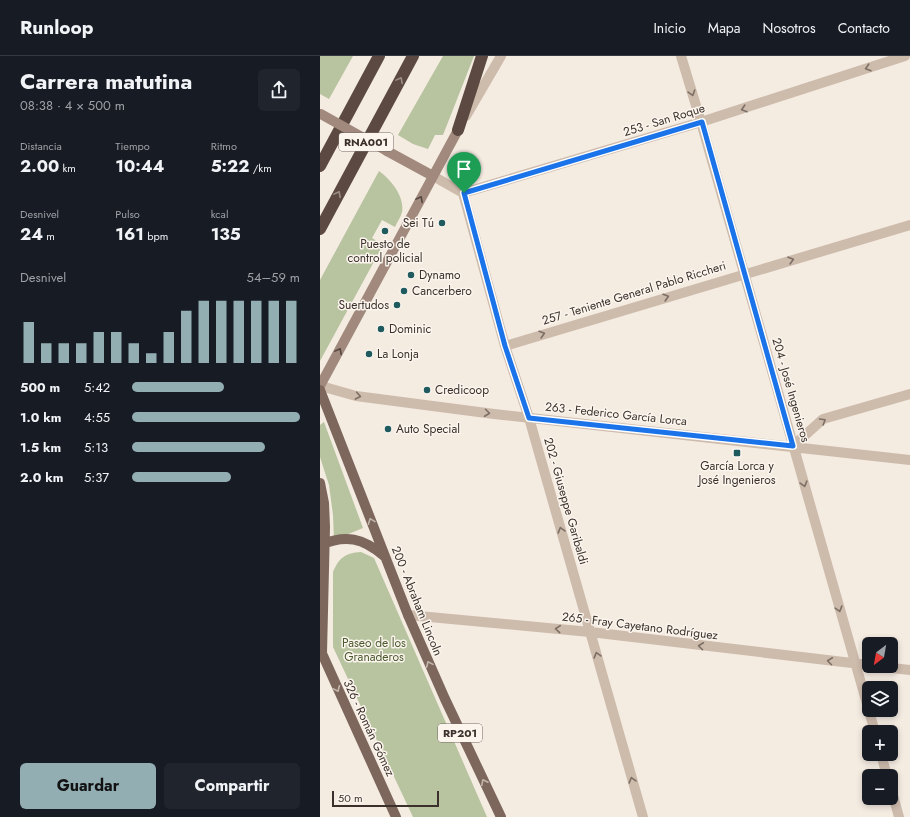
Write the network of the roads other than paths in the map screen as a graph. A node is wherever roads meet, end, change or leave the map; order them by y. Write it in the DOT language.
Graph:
graph roads {
  1 [pos="379,56"];
  2 [pos="413,56"];
  3 [pos="482,56"];
  4 [pos="501,56"];
  5 [pos="681,56"];
  6 [pos="905,56"];
  7 [pos="321,114"];
  8 [pos="702,122"];
  9 [pos="458,130"];
  10 [pos="320,166"];
  11 [pos="433,176"];
  12 [pos="464,193"];
  13 [pos="910,225"];
  14 [pos="320,229"];
  15 [pos="744,274"];
  16 [pos="505,346"];
  17 [pos="320,386"];
  18 [pos="320,390"];
  19 [pos="910,394"];
  20 [pos="529,418"];
  21 [pos="793,446"];
  22 [pos="910,460"];
  23 [pos="320,484"];
  24 [pos="323,544"];
  25 [pos="385,558"];
  26 [pos="408,615"];
  27 [pos="590,632"];
  28 [pos="321,651"];
  29 [pos="855,664"];
  30 [pos="862,664"];
  31 [pos="898,669"];
  32 [pos="910,670"];
  33 [pos="872,725"];
  34 [pos="896,805"];
  35 [pos="396,817"];
  36 [pos="501,817"];
  37 [pos="643,817"];
  38 [pos="899,817"];
  1 -- 10 [label="highway, RNA001"];
  14 -- 2 [label="highway, RNA001, one-way"];
  3 -- 9 [label="highway"];
  4 -- 9 [label="street"];
  5 -- 8 [label="street, 204 - José Ingenieros, one-way"];
  6 -- 8 [label="street, 253 - San Roque, one-way"];
  7 -- 11 [label="main road, bridge"];
  8 -- 12 [label="street, 253 - San Roque"];
  8 -- 15 [label="street, 204 - José Ingenieros"];
  9 -- 11 [label="main road"];
  11 -- 12 [label="street"];
  17 -- 11 [label="main road, one-way"];
  12 -- 16 [label="street, 202 - Giuseppe Garibaldi"];
  15 -- 13 [label="street, 257 - Teniente General Pablo Riccheri, one-way"];
  16 -- 15 [label="street, 257 - Teniente General Pablo Riccheri, one-way"];
  15 -- 21 [label="street, 204 - José Ingenieros"];
  16 -- 20 [label="street, 202 - Giuseppe Garibaldi"];
  17 -- 20 [label="street, 263 - Federico García Lorca, one-way"];
  25 -- 18 [label="main road, 200 - Abraham Lincoln / RP201, one-way"];
  21 -- 19 [label="street, one-way"];
  20 -- 21 [label="street, 263 - Federico García Lorca"];
  27 -- 20 [label="street, 202 - Giuseppe Garibaldi, one-way"];
  21 -- 22 [label="street, 263 - Federico García Lorca"];
  21 -- 29 [label="street, 204 - José Ingenieros, one-way"];
  23 -- 24 [label="main road"];
  24 -- 25 [label="main road"];
  24 -- 28 [label="main road"];
  25 -- 26 [label="main road, 200 - Abraham Lincoln / RP201"];
  27 -- 26 [label="street, 265 - Fray Cayetano Rodríguez, one-way"];
  36 -- 26 [label="main road, 200 - Abraham Lincoln / RP201, one-way"];
  29 -- 27 [label="street, 265 - Fray Cayetano Rodríguez, one-way"];
  37 -- 27 [label="street, 202 - Giuseppe Garibaldi, one-way"];
  28 -- 35 [label="main road, 326 - Román Gómez, one-way"];
  29 -- 30 [label="street, 265 - Fray Cayetano Rodríguez"];
  29 -- 33 [label="street, 204 - José Ingenieros"];
  31 -- 32 [label="street"];
  34 -- 38 [label="street"];
}
